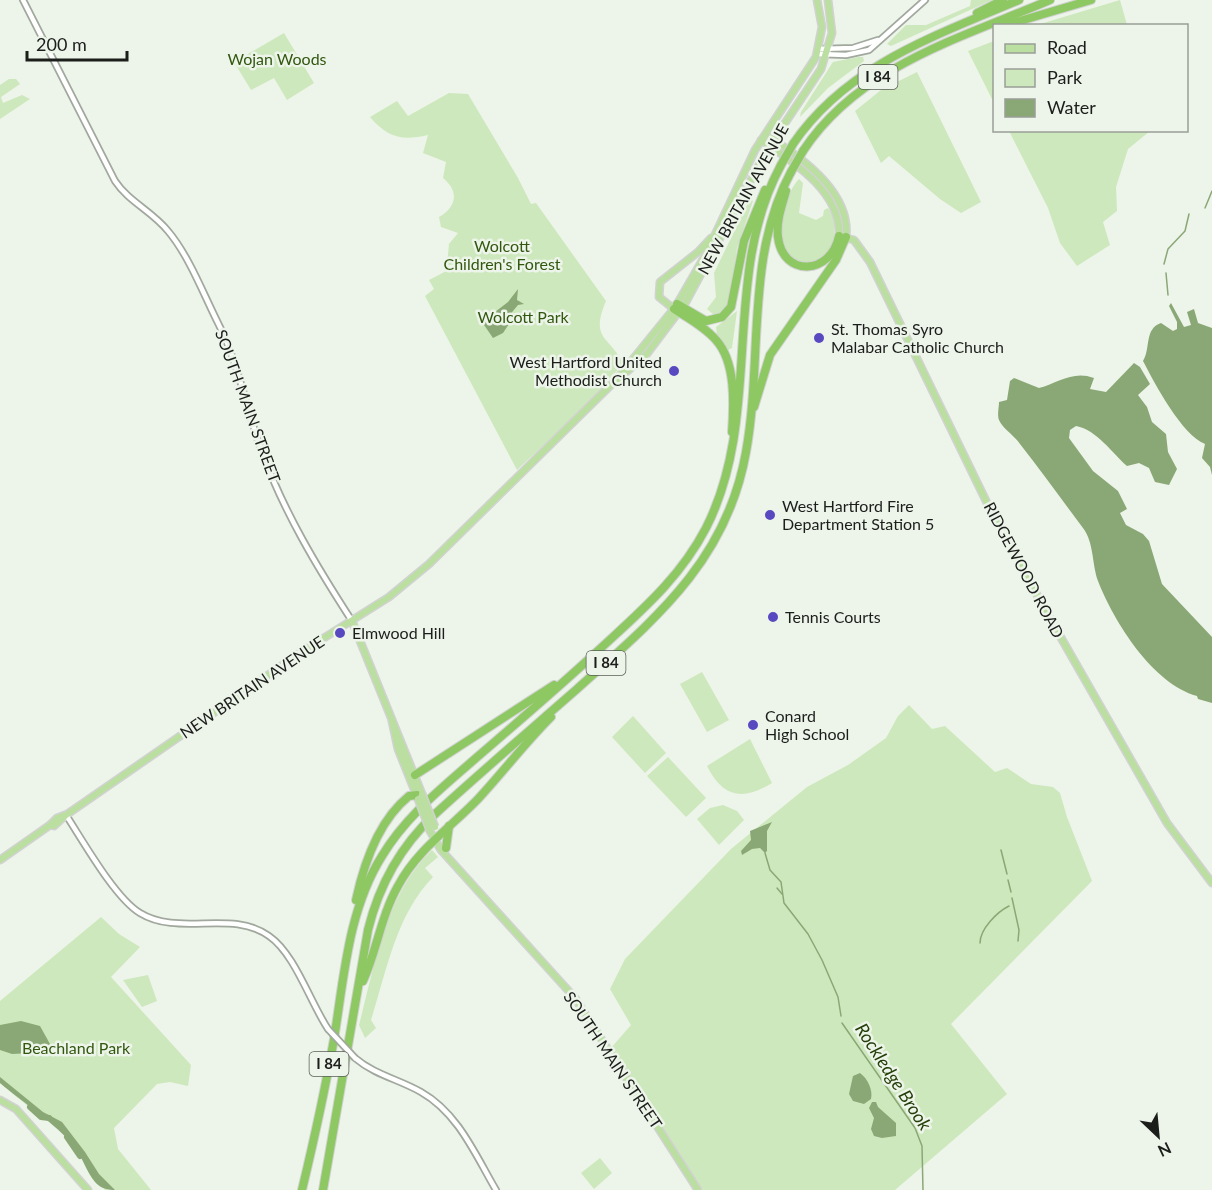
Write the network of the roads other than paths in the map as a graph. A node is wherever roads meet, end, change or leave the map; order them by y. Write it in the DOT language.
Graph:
graph roads {
  1 [pos="23,0"];
  2 [pos="817,0"];
  3 [pos="828,0"];
  4 [pos="925,0"];
  5 [pos="1003,0"];
  6 [pos="1019,0"];
  7 [pos="1050,0"];
  8 [pos="1091,0"];
  9 [pos="993,24"];
  10 [pos="994,24"];
  11 [pos="1010,24"];
  12 [pos="993,28"];
  13 [pos="975,32"];
  14 [pos="924,40"];
  15 [pos="818,52"];
  16 [pos="828,52"];
  17 [pos="762,138"];
  18 [pos="771,143"];
  19 [pos="782,163"];
  20 [pos="757,168"];
  21 [pos="790,173"];
  22 [pos="718,228"];
  23 [pos="842,236"];
  24 [pos="678,308"];
  25 [pos="751,414"];
  26 [pos="728,472"];
  27 [pos="351,621"];
  28 [pos="613,637"];
  29 [pos="567,697"];
  30 [pos="406,760"];
  31 [pos="415,775"];
  32 [pos="420,797"];
  33 [pos="66,815"];
  34 [pos="450,824"];
  35 [pos="434,833"];
  36 [pos="447,852"];
  37 [pos="0,860"];
  38 [pos="1212,883"];
  39 [pos="351,938"];
  40 [pos="358,990"];
  41 [pos="0,1100"];
  42 [pos="88,1190"];
  43 [pos="302,1190"];
  44 [pos="323,1190"];
  45 [pos="496,1190"];
  46 [pos="698,1190"];
  1 -- 27 [label="street, SOUTH MAIN STREET"];
  2 -- 15 [label="main road"];
  3 -- 16 [label="main road, NEW BRITAIN AVENUE"];
  4 -- 16 [label="street"];
  5 -- 14 [label="highway"];
  6 -- 14 [label="highway, I 84"];
  7 -- 10 [label="highway, I 84"];
  8 -- 11 [label="highway"];
  9 -- 13 [label="highway, I 84"];
  12 -- 13 [label="highway"];
  13 -- 21 [label="highway, I 84, bridge"];
  14 -- 19 [label="highway, I 84, bridge"];
  15 -- 16 [label="street"];
  15 -- 17 [label="main road, NEW BRITAIN AVENUE"];
  16 -- 18 [label="main road, NEW BRITAIN AVENUE"];
  17 -- 18 [label="main road"];
  17 -- 22 [label="main road, NEW BRITAIN AVENUE"];
  18 -- 19 [label="main road"];
  18 -- 20 [label="main road, NEW BRITAIN AVENUE"];
  18 -- 23 [label="main road"];
  19 -- 20 [label="main road"];
  19 -- 23 [label="main road"];
  19 -- 24 [label="highway"];
  19 -- 26 [label="highway, I 84"];
  20 -- 24 [label="main road, NEW BRITAIN AVENUE"];
  21 -- 23 [label="highway"];
  21 -- 25 [label="highway, I 84"];
  22 -- 24 [label="main road, NEW BRITAIN AVENUE"];
  22 -- 24 [label="main road"];
  23 -- 25 [label="highway"];
  23 -- 38 [label="main road, RIDGEWOOD ROAD"];
  24 -- 26 [label="highway"];
  24 -- 27 [label="main road, NEW BRITAIN AVENUE"];
  25 -- 29 [label="highway, I 84"];
  26 -- 28 [label="highway, I 84"];
  27 -- 30 [label="main road, SOUTH MAIN STREET"];
  27 -- 33 [label="main road, NEW BRITAIN AVENUE"];
  28 -- 31 [label="highway"];
  28 -- 39 [label="highway, I 84"];
  29 -- 34 [label="highway"];
  29 -- 40 [label="highway, I 84"];
  30 -- 31 [label="main road, SOUTH MAIN STREET"];
  30 -- 32 [label="main road, SOUTH MAIN STREET"];
  31 -- 32 [label="main road, SOUTH MAIN STREET"];
  32 -- 35 [label="main road, SOUTH MAIN STREET, bridge"];
  32 -- 39 [label="highway"];
  33 -- 37 [label="main road, NEW BRITAIN AVENUE"];
  33 -- 45 [label="street, bridge"];
  34 -- 35 [label="highway"];
  34 -- 36 [label="highway"];
  35 -- 36 [label="main road, SOUTH MAIN STREET"];
  35 -- 40 [label="highway"];
  36 -- 46 [label="main road, SOUTH MAIN STREET"];
  39 -- 43 [label="highway, I 84"];
  40 -- 44 [label="highway, I 84"];
  41 -- 42 [label="main road"];
}
